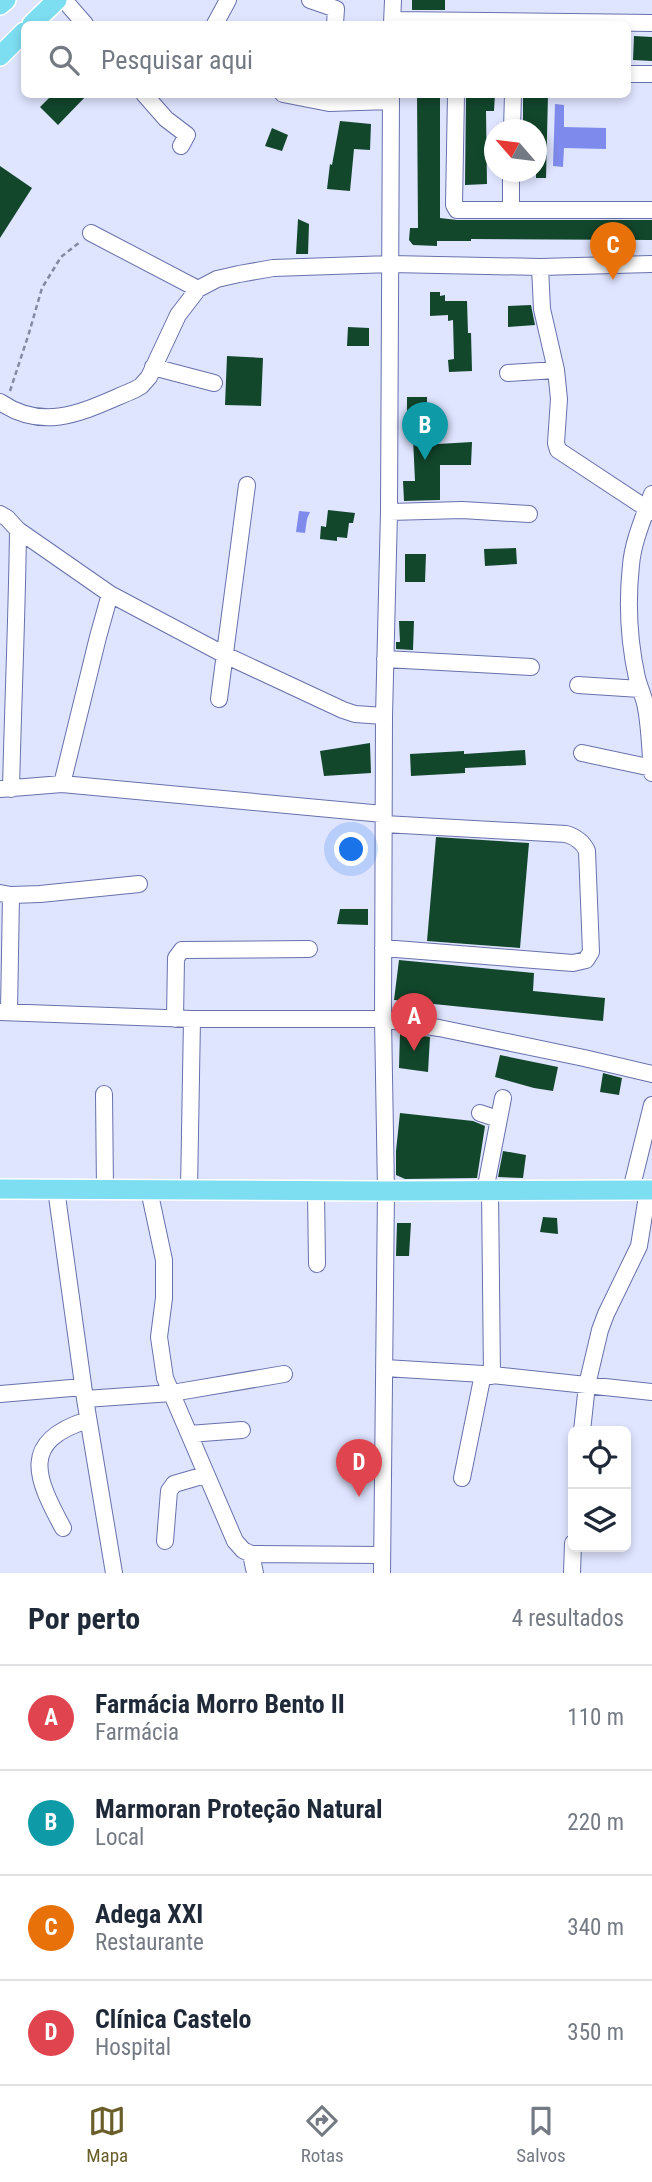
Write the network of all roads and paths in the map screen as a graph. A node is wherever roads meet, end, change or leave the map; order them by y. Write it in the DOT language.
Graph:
graph roads {
  1 [pos="6,0"];
  2 [pos="228,0"];
  3 [pos="310,0"];
  4 [pos="393,0"];
  5 [pos="0,2"];
  6 [pos="57,2"];
  7 [pos="35,21"];
  8 [pos="81,21"];
  9 [pos="217,21"];
  10 [pos="335,21"];
  11 [pos="393,21"];
  12 [pos="631,23"];
  13 [pos="652,23"];
  14 [pos="21,34"];
  15 [pos="0,54"];
  16 [pos="631,74"];
  17 [pos="652,74"];
  18 [pos="148,98"];
  19 [pos="303,98"];
  20 [pos="391,98"];
  21 [pos="456,98"];
  22 [pos="513,98"];
  23 [pos="512,119"];
  24 [pos="181,146"];
  25 [pos="512,182"];
  26 [pos="511,209"];
  27 [pos="652,210"];
  28 [pos="91,233"];
  29 [pos="391,264"];
  30 [pos="652,264"];
  31 [pos="540,267"];
  32 [pos="198,289"];
  33 [pos="153,367"];
  34 [pos="556,370"];
  35 [pos="508,373"];
  36 [pos="214,383"];
  37 [pos="2,403"];
  38 [pos="247,485"];
  39 [pos="650,505"];
  40 [pos="389,512"];
  41 [pos="0,514"];
  42 [pos="529,514"];
  43 [pos="18,530"];
  44 [pos="110,594"];
  45 [pos="225,655"];
  46 [pos="385,659"];
  47 [pos="531,667"];
  48 [pos="578,685"];
  49 [pos="219,699"];
  50 [pos="646,700"];
  51 [pos="384,716"];
  52 [pos="582,753"];
  53 [pos="652,770"];
  54 [pos="62,784"];
  55 [pos="5,789"];
  56 [pos="384,819"];
  57 [pos="139,884"];
  58 [pos="6,894"];
  59 [pos="383,948"];
  60 [pos="309,949"];
  61 [pos="4,1012"];
  62 [pos="175,1018"];
  63 [pos="192,1019"];
  64 [pos="383,1019"];
  65 [pos="652,1074"];
  66 [pos="104,1094"];
  67 [pos="503,1098"];
  68 [pos="652,1105"];
  69 [pos="480,1113"];
  70 [pos="498,1119"];
  71 [pos="0,1189"];
  72 [pos="56,1189"];
  73 [pos="105,1190"];
  74 [pos="149,1190"];
  75 [pos="189,1190"];
  76 [pos="644,1190"];
  77 [pos="316,1191"];
  78 [pos="386,1191"];
  79 [pos="488,1191"];
  80 [pos="317,1264"];
  81 [pos="385,1368"];
  82 [pos="284,1374"];
  83 [pos="487,1375"];
  84 [pos="587,1385"];
  85 [pos="652,1392"];
  86 [pos="84,1393"];
  87 [pos="172,1393"];
  88 [pos="0,1394"];
  89 [pos="88,1420"];
  90 [pos="583,1426"];
  91 [pos="242,1430"];
  92 [pos="189,1434"];
  93 [pos="205,1475"];
  94 [pos="462,1478"];
  95 [pos="63,1528"];
  96 [pos="165,1541"];
  97 [pos="573,1552"];
  98 [pos="251,1554"];
  99 [pos="382,1555"];
  100 [pos="114,1573"];
  101 [pos="255,1573"];
  102 [pos="382,1573"];
  103 [pos="572,1573"];
  1 -- 5 [label="main road"];
  2 -- 9 [label="street"];
  3 -- 10 [label="street"];
  4 -- 11 [label="street"];
  6 -- 7 [label="main road"];
  6 -- 8 [label="street"];
  12 -- 13 [label="street"];
  14 -- 15 [label="main road"];
  16 -- 17 [label="street"];
  18 -- 24 [label="street"];
  19 -- 20 [label="street"];
  20 -- 29 [label="street"];
  21 -- 26 [label="street"];
  22 -- 23 [label="street"];
  25 -- 26 [label="street"];
  26 -- 27 [label="street"];
  28 -- 32 [label="street"];
  28 -- 37 [label="path"];
  29 -- 31 [label="street"];
  29 -- 32 [label="street"];
  29 -- 40 [label="street"];
  30 -- 31 [label="street"];
  31 -- 34 [label="street"];
  32 -- 33 [label="street"];
  33 -- 36 [label="street"];
  33 -- 37 [label="street"];
  34 -- 35 [label="street"];
  34 -- 39 [label="street"];
  38 -- 45 [label="street"];
  39 -- 50 [label="street"];
  40 -- 42 [label="street"];
  40 -- 46 [label="street"];
  41 -- 43 [label="street"];
  43 -- 44 [label="street"];
  43 -- 55 [label="street"];
  44 -- 45 [label="street"];
  44 -- 54 [label="street"];
  45 -- 49 [label="street"];
  45 -- 51 [label="street"];
  46 -- 47 [label="street"];
  46 -- 51 [label="street"];
  48 -- 50 [label="street"];
  50 -- 53 [label="street"];
  51 -- 56 [label="street"];
  52 -- 53 [label="street"];
  54 -- 55 [label="street"];
  54 -- 56 [label="street"];
  56 -- 59 [label="street"];
  56 -- 59 [label="street"];
  57 -- 58 [label="street"];
  58 -- 61 [label="street"];
  59 -- 64 [label="street"];
  60 -- 62 [label="street"];
  61 -- 62 [label="street"];
  62 -- 63 [label="street"];
  63 -- 64 [label="street"];
  63 -- 75 [label="street"];
  64 -- 65 [label="street"];
  64 -- 78 [label="street"];
  66 -- 73 [label="street"];
  67 -- 70 [label="street"];
  68 -- 76 [label="street"];
  69 -- 70 [label="street"];
  70 -- 79 [label="street"];
  71 -- 72 [label="main road"];
  72 -- 73 [label="main road"];
  72 -- 86 [label="street"];
  73 -- 74 [label="main road"];
  74 -- 75 [label="main road"];
  74 -- 87 [label="street"];
  75 -- 77 [label="main road"];
  76 -- 79 [label="main road"];
  76 -- 84 [label="street"];
  77 -- 78 [label="main road"];
  77 -- 80 [label="street"];
  78 -- 79 [label="main road"];
  78 -- 81 [label="street"];
  79 -- 83 [label="street"];
  81 -- 83 [label="street"];
  81 -- 99 [label="street"];
  82 -- 87 [label="street"];
  83 -- 84 [label="street"];
  83 -- 94 [label="street"];
  84 -- 85 [label="street"];
  84 -- 90 [label="street"];
  86 -- 87 [label="street"];
  86 -- 88 [label="street"];
  86 -- 89 [label="street"];
  87 -- 92 [label="street"];
  89 -- 95 [label="street"];
  89 -- 100 [label="street"];
  91 -- 92 [label="street"];
  92 -- 93 [label="street"];
  93 -- 96 [label="street"];
  93 -- 98 [label="street"];
  97 -- 103 [label="street"];
  98 -- 99 [label="street"];
  98 -- 101 [label="street"];
  99 -- 102 [label="street"];
}
